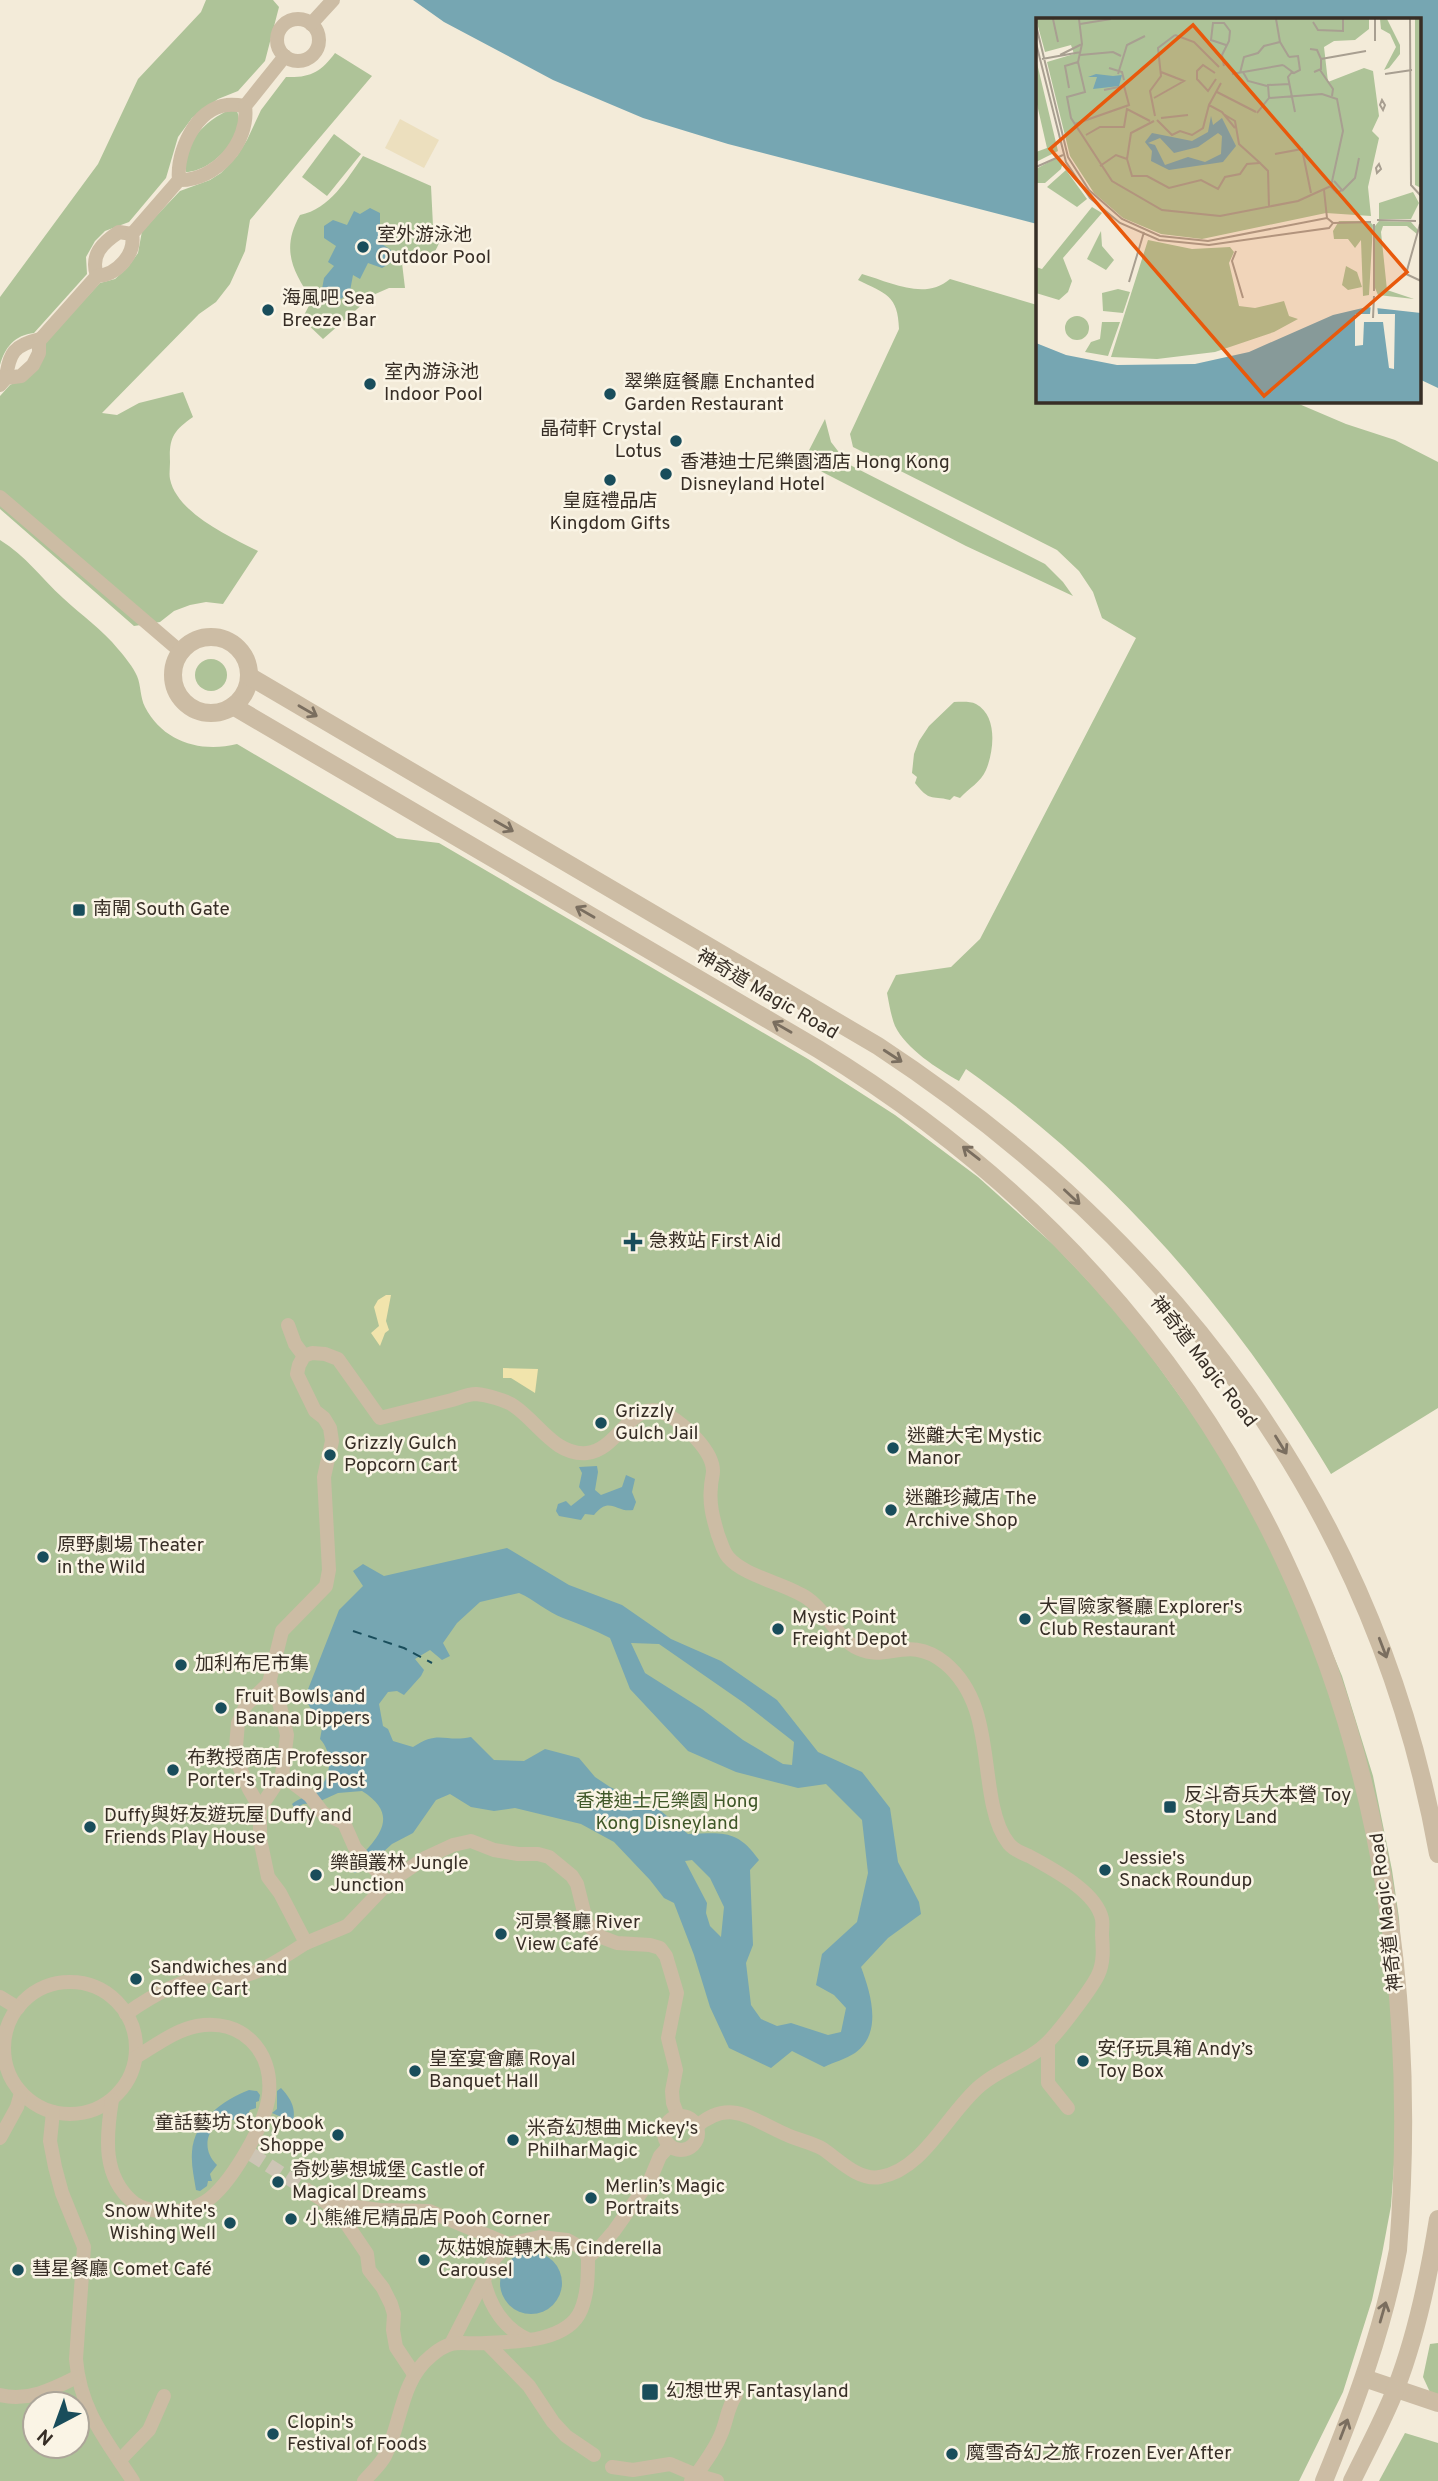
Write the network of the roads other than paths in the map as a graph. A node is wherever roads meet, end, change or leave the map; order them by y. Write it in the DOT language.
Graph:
graph roads {
  1 [pos="333,0"];
  2 [pos="312,24"];
  3 [pos="285,56"];
  4 [pos="244,106"];
  5 [pos="179,180"];
  6 [pos="132,234"];
  7 [pos="97,276"];
  8 [pos="40,339"];
  9 [pos="3,382"];
  10 [pos="0,497"];
  11 [pos="181,652"];
  12 [pos="249,676"];
  13 [pos="233,706"];
  14 [pos="288,1325"];
  15 [pos="304,1356"];
  16 [pos="1228,1425"];
  17 [pos="269,1683"];
  18 [pos="282,1775"];
  19 [pos="260,1808"];
  20 [pos="1438,1854"];
  21 [pos="388,1883"];
  22 [pos="306,1943"];
  23 [pos="0,1997"];
  24 [pos="18,2008"];
  25 [pos="126,2014"];
  26 [pos="1048,2043"];
  27 [pos="1419,2055"];
  28 [pos="136,2057"];
  29 [pos="21,2093"];
  30 [pos="112,2100"];
  31 [pos="1068,2108"];
  32 [pos="54,2112"];
  33 [pos="678,2116"];
  34 [pos="696,2127"];
  35 [pos="0,2138"];
  36 [pos="669,2146"];
  37 [pos="307,2190"];
  38 [pos="327,2203"];
  39 [pos="1438,2219"];
  40 [pos="508,2244"];
  41 [pos="588,2257"];
  42 [pos="484,2281"];
  43 [pos="529,2340"];
  44 [pos="452,2342"];
  45 [pos="487,2343"];
  46 [pos="414,2374"];
  47 [pos="77,2377"];
  48 [pos="1364,2378"];
  49 [pos="1396,2389"];
  50 [pos="0,2395"];
  51 [pos="736,2395"];
  52 [pos="164,2396"];
  53 [pos="1438,2403"];
  54 [pos="594,2455"];
  55 [pos="120,2460"];
  56 [pos="612,2467"];
  57 [pos="694,2478"];
  58 [pos="133,2481"];
  59 [pos="365,2481"];
  60 [pos="717,2481"];
  61 [pos="1324,2481"];
  62 [pos="1352,2481"];
  1 -- 2 [label="street"];
  2 -- 3 [label="street"];
  2 -- 3 [label="street"];
  3 -- 4 [label="street"];
  4 -- 5 [label="street"];
  4 -- 5 [label="street"];
  5 -- 6 [label="street"];
  6 -- 7 [label="street"];
  6 -- 7 [label="street"];
  7 -- 8 [label="street"];
  8 -- 9 [label="street"];
  8 -- 9 [label="street"];
  10 -- 11 [label="street"];
  11 -- 12 [label="street"];
  11 -- 13 [label="street"];
  12 -- 13 [label="street"];
  12 -- 20 [label="street, 神奇道 Magic Road, one-way"];
  16 -- 13 [label="street, 神奇道 Magic Road, one-way"];
  14 -- 15 [label="street"];
  15 -- 17 [label="street"];
  15 -- 26 [label="street"];
  17 -- 18 [label="street"];
  17 -- 19 [label="street"];
  18 -- 19 [label="street"];
  18 -- 21 [label="street"];
  19 -- 22 [label="street"];
  21 -- 22 [label="street"];
  21 -- 33 [label="street"];
  22 -- 25 [label="street"];
  23 -- 24 [label="street"];
  24 -- 25 [label="street"];
  24 -- 29 [label="street"];
  25 -- 28 [label="street"];
  26 -- 31 [label="street"];
  26 -- 34 [label="street"];
  48 -- 27 [label="street, one-way"];
  28 -- 30 [label="street"];
  28 -- 30 [label="street"];
  29 -- 32 [label="street"];
  29 -- 35 [label="street"];
  30 -- 32 [label="street"];
  32 -- 47 [label="street"];
  33 -- 34 [label="street"];
  33 -- 36 [label="street"];
  34 -- 36 [label="street"];
  36 -- 41 [label="street"];
  37 -- 38 [label="street"];
  38 -- 40 [label="street"];
  38 -- 46 [label="street"];
  39 -- 49 [label="street"];
  40 -- 41 [label="street"];
  40 -- 42 [label="street"];
  41 -- 43 [label="street"];
  42 -- 43 [label="street"];
  42 -- 44 [label="street"];
  43 -- 45 [label="street"];
  44 -- 45 [label="street"];
  44 -- 46 [label="street"];
  45 -- 54 [label="street"];
  46 -- 59 [label="street"];
  47 -- 50 [label="street"];
  47 -- 55 [label="street"];
  48 -- 49 [label="street"];
  61 -- 48 [label="street, one-way"];
  49 -- 53 [label="street"];
  49 -- 62 [label="street"];
  51 -- 57 [label="street"];
  52 -- 55 [label="street"];
  55 -- 58 [label="street"];
  56 -- 57 [label="street"];
  57 -- 60 [label="street"];
}
